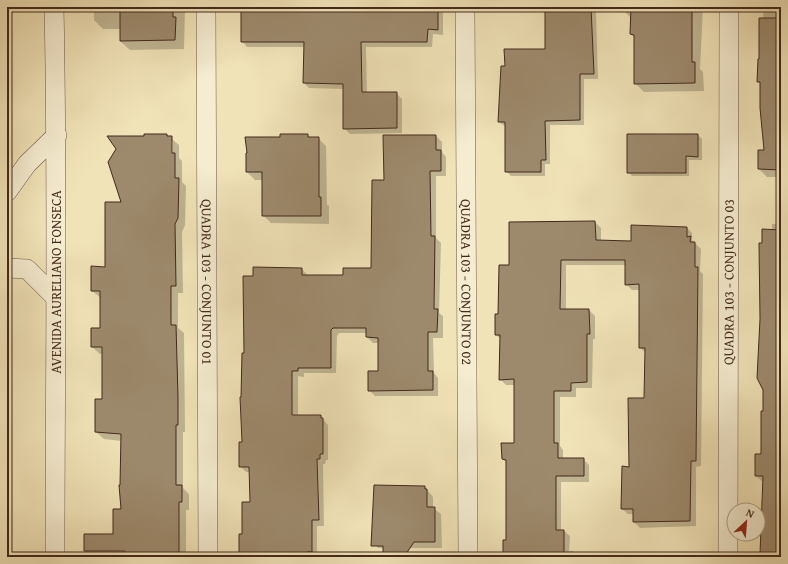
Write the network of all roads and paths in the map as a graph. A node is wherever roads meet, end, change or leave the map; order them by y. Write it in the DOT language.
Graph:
graph roads {
  1 [pos="54,7"];
  2 [pos="206,7"];
  3 [pos="465,7"];
  4 [pos="729,7"];
  5 [pos="57,135"];
  6 [pos="7,192"];
  7 [pos="7,268"];
  8 [pos="55,297"];
  9 [pos="55,557"];
  10 [pos="208,557"];
  11 [pos="468,557"];
  12 [pos="728,557"];
  1 -- 5 [label="street, AVENIDA AURELIANO FONSECA"];
  2 -- 10 [label="street, QUADRA 103 - CONJUNTO 01"];
  3 -- 11 [label="street, QUADRA 103 - CONJUNTO 02"];
  4 -- 12 [label="street, QUADRA 103 - CONJUNTO 03"];
  5 -- 6 [label="street"];
  5 -- 8 [label="street, AVENIDA AURELIANO FONSECA"];
  7 -- 8 [label="street"];
  8 -- 9 [label="street, AVENIDA AURELIANO FONSECA"];
}
